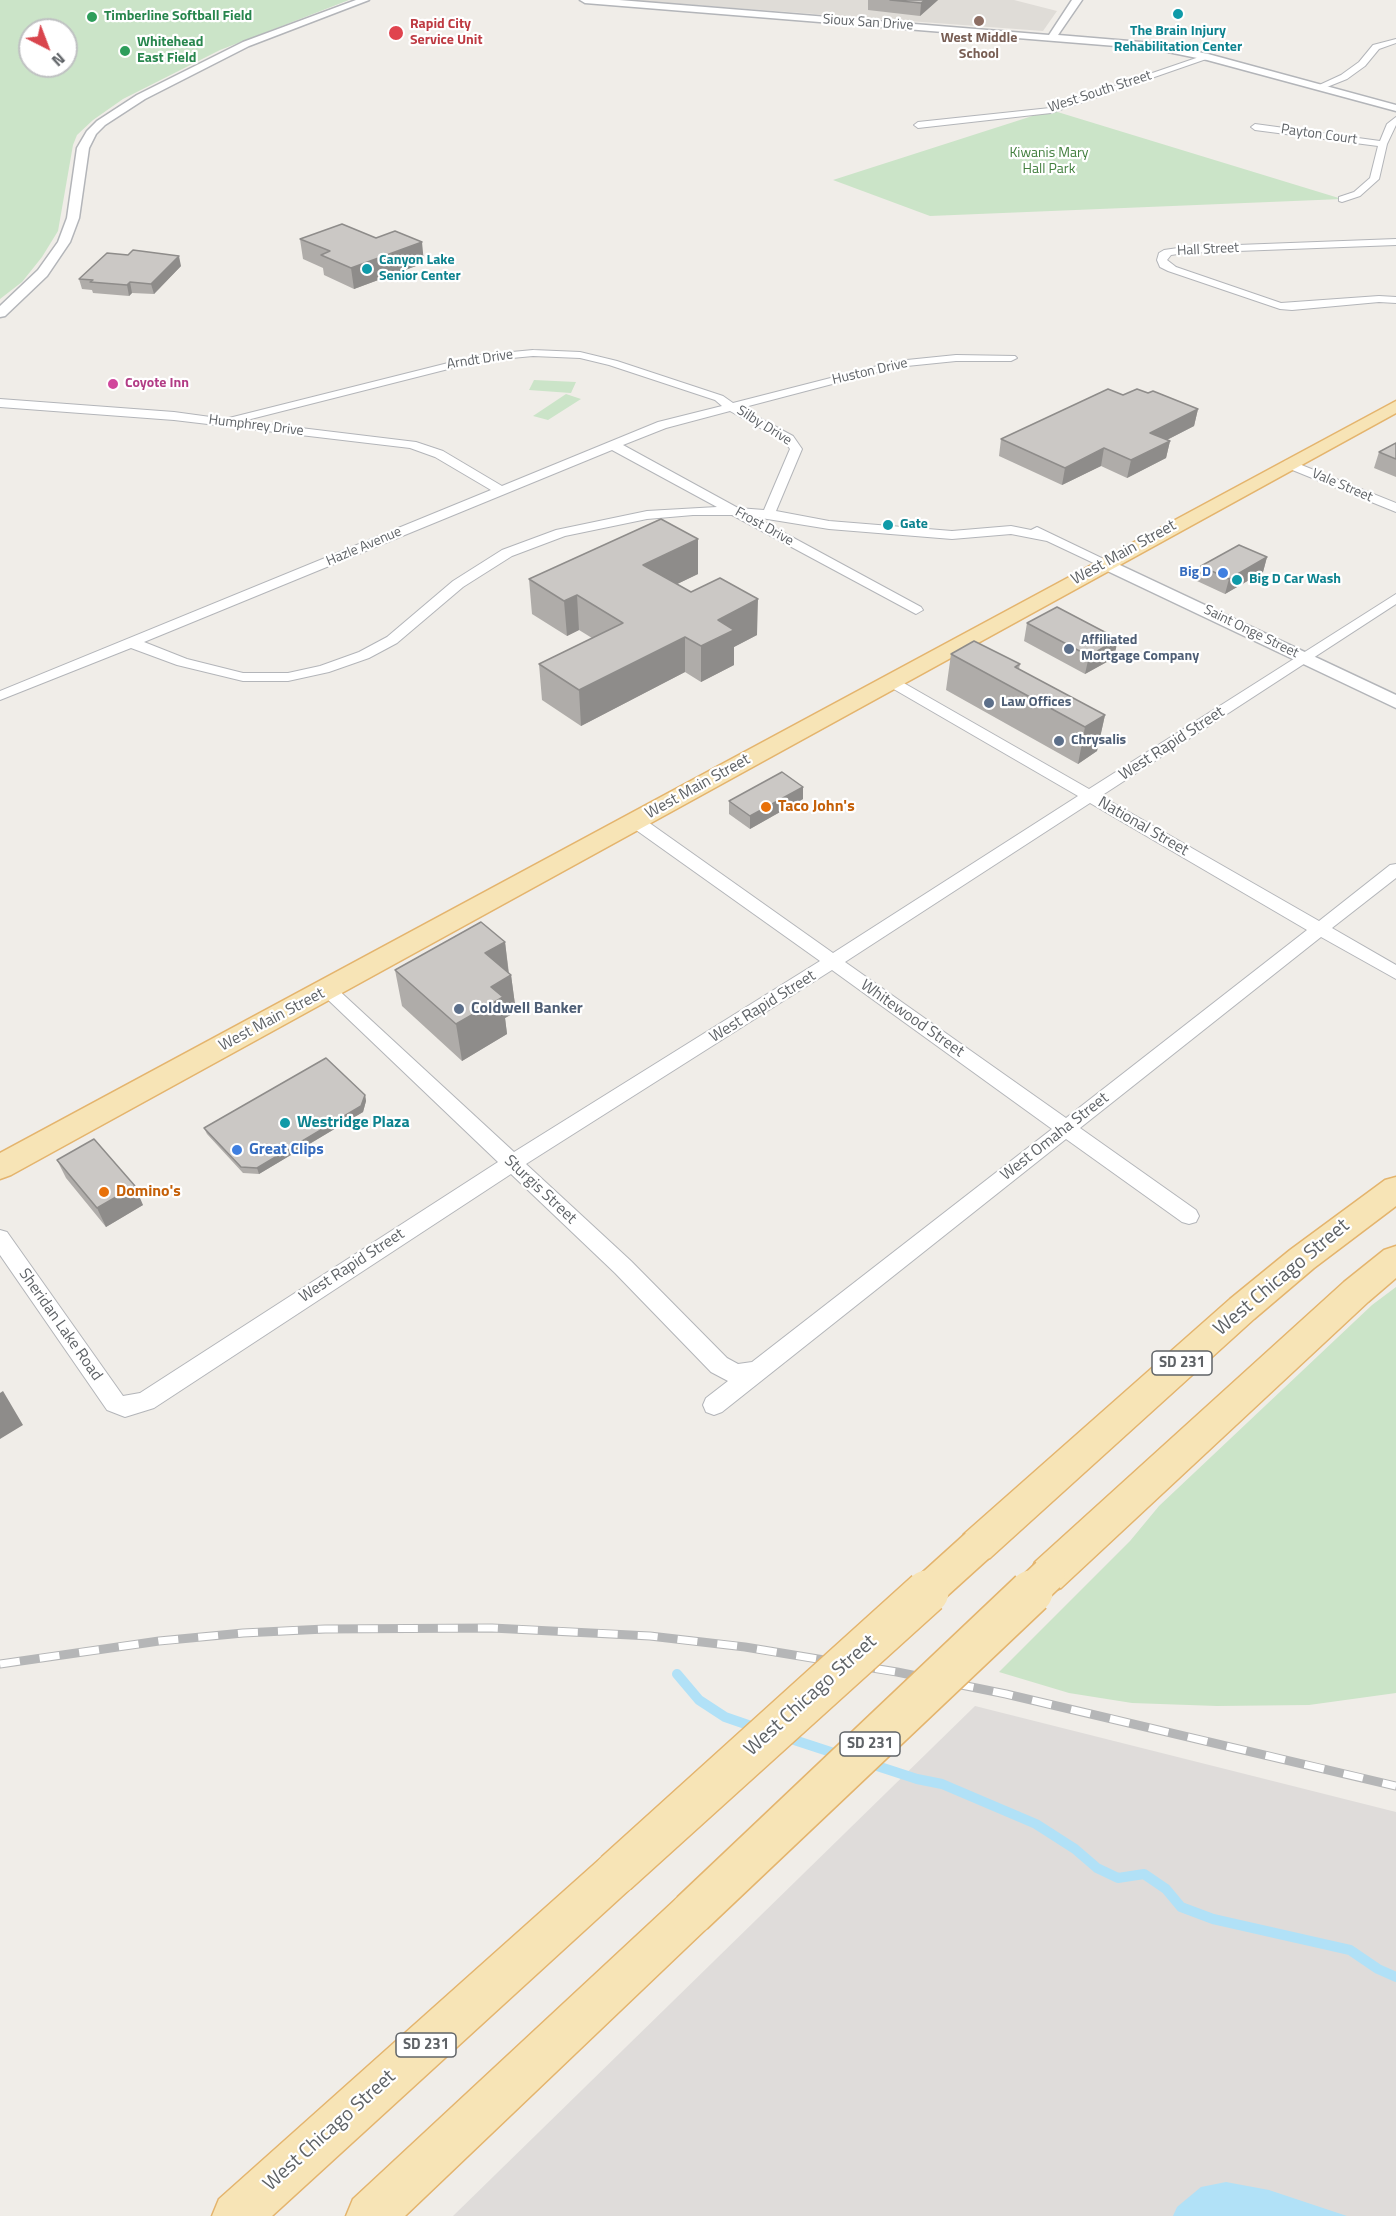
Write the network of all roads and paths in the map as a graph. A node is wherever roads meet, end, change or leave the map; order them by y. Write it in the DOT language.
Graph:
graph roads {
  1 [pos="364,0"];
  2 [pos="585,0"];
  3 [pos="1077,0"];
  4 [pos="1052,37"];
  5 [pos="1396,41"];
  6 [pos="1208,57"];
  7 [pos="1319,87"];
  8 [pos="1396,108"];
  9 [pos="1396,120"];
  10 [pos="918,125"];
  11 [pos="1255,127"];
  12 [pos="1383,144"];
  13 [pos="1342,199"];
  14 [pos="1396,242"];
  15 [pos="1396,300"];
  16 [pos="0,313"];
  17 [pos="1011,358"];
  18 [pos="0,403"];
  19 [pos="731,406"];
  20 [pos="1396,406"];
  21 [pos="226,422"];
  22 [pos="611,444"];
  23 [pos="1289,464"];
  24 [pos="500,490"];
  25 [pos="1396,508"];
  26 [pos="735,511"];
  27 [pos="769,514"];
  28 [pos="1105,563"];
  29 [pos="1396,598"];
  30 [pos="916,609"];
  31 [pos="132,643"];
  32 [pos="1304,658"];
  33 [pos="890,681"];
  34 [pos="0,696"];
  35 [pos="1396,702"];
  36 [pos="1091,796"];
  37 [pos="635,821"];
  38 [pos="1396,869"];
  39 [pos="1319,929"];
  40 [pos="832,962"];
  41 [pos="1396,973"];
  42 [pos="328,990"];
  43 [pos="1066,1128"];
  44 [pos="512,1163"];
  45 [pos="0,1167"];
  46 [pos="1396,1189"];
  47 [pos="1189,1216"];
  48 [pos="0,1238"];
  49 [pos="1396,1259"];
  50 [pos="757,1371"];
  51 [pos="714,1405"];
  52 [pos="125,1407"];
  53 [pos="236,2216"];
  54 [pos="370,2216"];
  1 -- 16 [label="street"];
  2 -- 4 [label="street, Sioux San Drive"];
  3 -- 4 [label="street"];
  4 -- 6 [label="street, Sioux San Drive"];
  5 -- 7 [label="street"];
  6 -- 7 [label="street, Sioux San Drive"];
  6 -- 10 [label="street, West South Street"];
  7 -- 8 [label="street, Sioux San Drive"];
  9 -- 12 [label="street"];
  11 -- 12 [label="street, Payton Court"];
  12 -- 13 [label="street"];
  14 -- 15 [label="street, Hall Street"];
  17 -- 19 [label="street, Huston Drive"];
  18 -- 21 [label="street, Humphrey Drive"];
  19 -- 21 [label="street, Arndt Drive"];
  19 -- 22 [label="street, Hazle Avenue"];
  19 -- 27 [label="street, Silby Drive"];
  20 -- 23 [label="main road, West Main Street"];
  21 -- 24 [label="street, Humphrey Drive"];
  22 -- 24 [label="street, Hazle Avenue"];
  22 -- 26 [label="street, Frost Drive"];
  23 -- 25 [label="street, Vale Street"];
  23 -- 28 [label="main road, West Main Street"];
  24 -- 31 [label="street, Hazle Avenue"];
  26 -- 27 [label="street"];
  26 -- 30 [label="street, Frost Drive"];
  26 -- 31 [label="street"];
  27 -- 28 [label="street"];
  28 -- 32 [label="street, Saint Onge Street"];
  28 -- 33 [label="main road, West Main Street"];
  29 -- 32 [label="street, West Rapid Street"];
  31 -- 34 [label="street, Hazle Avenue"];
  32 -- 35 [label="street, Saint Onge Street"];
  32 -- 36 [label="street, West Rapid Street"];
  33 -- 36 [label="street, National Street"];
  33 -- 37 [label="main road, West Main Street"];
  36 -- 39 [label="street, National Street"];
  36 -- 40 [label="street, West Rapid Street"];
  37 -- 40 [label="street, Whitewood Street"];
  37 -- 42 [label="main road, West Main Street"];
  38 -- 39 [label="street, West Omaha Street"];
  39 -- 41 [label="street, National Street"];
  39 -- 43 [label="street, West Omaha Street"];
  40 -- 43 [label="street, Whitewood Street"];
  40 -- 44 [label="street, West Rapid Street"];
  42 -- 44 [label="street, Sturgis Street"];
  42 -- 45 [label="main road, West Main Street"];
  43 -- 47 [label="street, Whitewood Street"];
  43 -- 50 [label="street, West Omaha Street"];
  44 -- 50 [label="street, Sturgis Street"];
  44 -- 52 [label="street, West Rapid Street"];
  46 -- 53 [label="main road, West Chicago Street / SD 231, bridge"];
  48 -- 52 [label="street, Sheridan Lake Road"];
  49 -- 54 [label="main road, SD 231, bridge"];
  50 -- 51 [label="street, West Omaha Street"];
}
